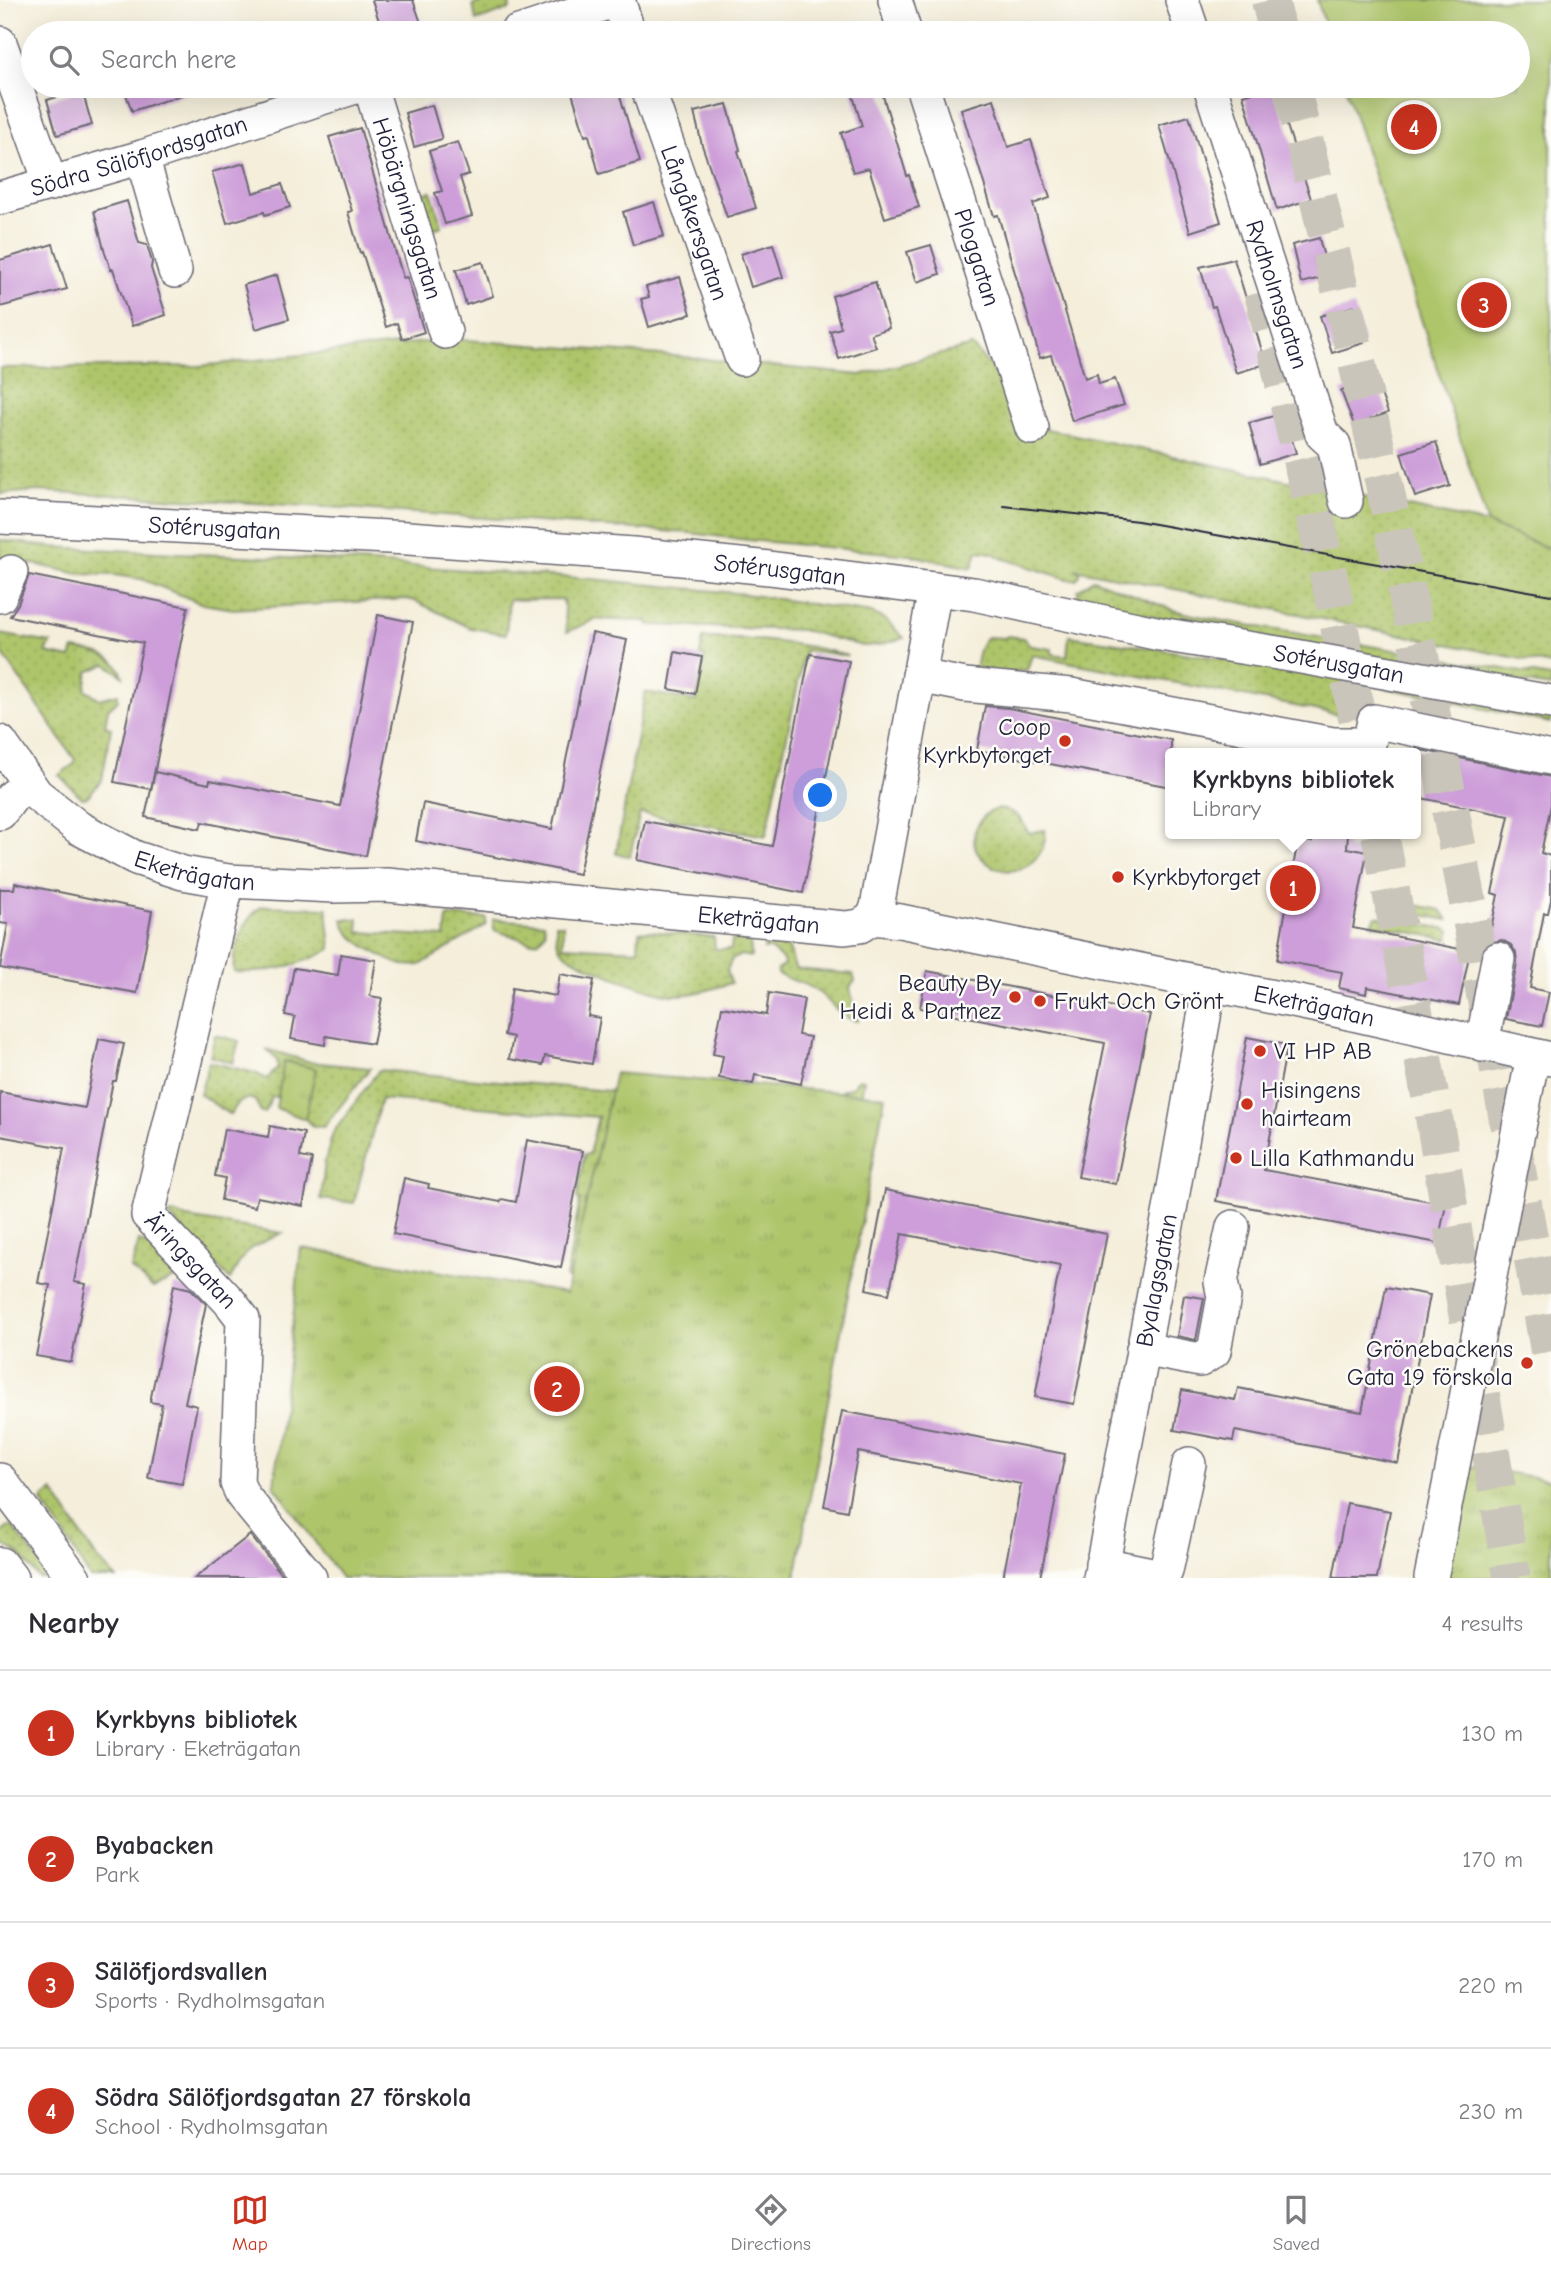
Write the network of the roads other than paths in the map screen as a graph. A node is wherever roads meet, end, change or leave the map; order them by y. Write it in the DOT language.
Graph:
graph roads {
  1 [pos="617,0"];
  2 [pos="895,0"];
  3 [pos="1182,0"];
  4 [pos="553,21"];
  5 [pos="625,21"];
  6 [pos="901,21"];
  7 [pos="1189,21"];
  8 [pos="0,43"];
  9 [pos="321,98"];
  10 [pos="374,98"];
  11 [pos="651,98"];
  12 [pos="926,98"];
  13 [pos="1214,98"];
  14 [pos="142,157"];
  15 [pos="51,184"];
  16 [pos="0,198"];
  17 [pos="175,271"];
  18 [pos="445,332"];
  19 [pos="742,359"];
  20 [pos="1032,428"];
  21 [pos="1346,501"];
  22 [pos="0,517"];
  23 [pos="935,589"];
  24 [pos="919,676"];
  25 [pos="1551,702"];
  26 [pos="0,741"];
  27 [pos="1551,758"];
  28 [pos="29,785"];
  29 [pos="0,813"];
  30 [pos="228,881"];
  31 [pos="873,918"];
  32 [pos="1498,959"];
  33 [pos="1210,983"];
  34 [pos="1482,1045"];
  35 [pos="1542,1057"];
  36 [pos="1233,1227"];
  37 [pos="1143,1349"];
  38 [pos="1189,1464"];
  39 [pos="0,1480"];
  40 [pos="0,1564"];
  41 [pos="1101,1571"];
  42 [pos="11,1578"];
  43 [pos="74,1578"];
  44 [pos="310,1578"];
  45 [pos="1431,1578"];
  1 -- 4 [label="street"];
  1 -- 5 [label="street"];
  2 -- 6 [label="street"];
  3 -- 7 [label="street"];
  8 -- 15 [label="street"];
  9 -- 14 [label="street, Södra Sälöfjordsgatan"];
  10 -- 18 [label="street, Höbärgningsgatan"];
  11 -- 19 [label="street, Långåkersgatan"];
  12 -- 20 [label="street, Ploggatan"];
  13 -- 21 [label="street, Rydholmsgatan"];
  14 -- 15 [label="street, Södra Sälöfjordsgatan"];
  14 -- 17 [label="street"];
  15 -- 16 [label="street, Södra Sälöfjordsgatan"];
  22 -- 23 [label="street, Sotérusgatan"];
  23 -- 24 [label="street"];
  23 -- 25 [label="street, Sotérusgatan"];
  24 -- 27 [label="street"];
  24 -- 31 [label="street"];
  26 -- 28 [label="street, Eketrägatan"];
  28 -- 29 [label="street"];
  28 -- 30 [label="street, Eketrägatan"];
  30 -- 31 [label="street, Eketrägatan"];
  30 -- 44 [label="street, Äringsgatan"];
  31 -- 33 [label="street, Eketrägatan"];
  32 -- 34 [label="street"];
  33 -- 34 [label="street, Eketrägatan"];
  33 -- 37 [label="street, Byalagsgatan"];
  34 -- 35 [label="street, Eketrägatan"];
  35 -- 45 [label="street"];
  36 -- 37 [label="street"];
  37 -- 41 [label="street, Byalagsgatan"];
  38 -- 41 [label="street"];
  39 -- 43 [label="street"];
  40 -- 42 [label="street"];
}
